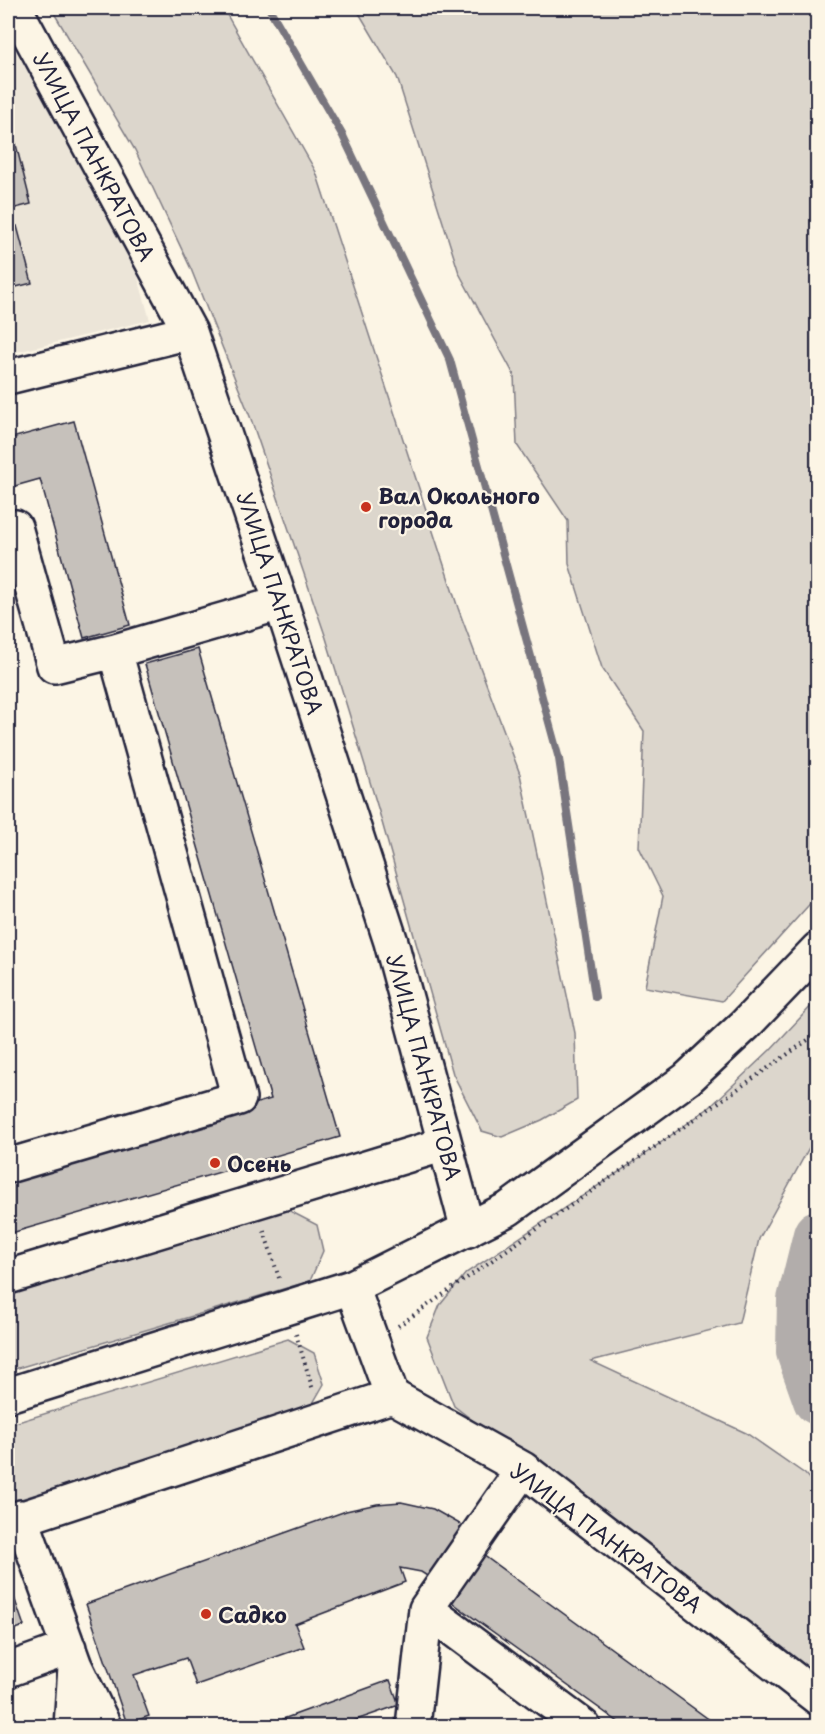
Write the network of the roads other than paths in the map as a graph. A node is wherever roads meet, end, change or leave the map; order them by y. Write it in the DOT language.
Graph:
graph roads {
  1 [pos="15,8"];
  2 [pos="190,332"];
  3 [pos="8,376"];
  4 [pos="8,529"];
  5 [pos="281,603"];
  6 [pos="115,651"];
  7 [pos="818,949"];
  8 [pos="445,1144"];
  9 [pos="8,1166"];
  10 [pos="468,1230"];
  11 [pos="8,1277"];
  12 [pos="352,1287"];
  13 [pos="8,1395"];
  14 [pos="392,1396"];
  15 [pos="523,1469"];
  16 [pos="14,1520"];
  17 [pos="426,1609"];
  18 [pos="72,1657"];
  19 [pos="8,1670"];
  20 [pos="818,1698"];
  21 [pos="71,1726"];
  22 [pos="105,1726"];
  23 [pos="413,1726"];
  24 [pos="583,1726"];
  1 -- 2 [label="street, УЛИЦА ПАНКРАТОВА"];
  2 -- 3 [label="street"];
  2 -- 5 [label="street, УЛИЦА ПАНКРАТОВА"];
  4 -- 6 [label="street"];
  5 -- 6 [label="street"];
  5 -- 8 [label="street, УЛИЦА ПАНКРАТОВА"];
  6 -- 9 [label="street"];
  7 -- 10 [label="street"];
  8 -- 10 [label="street, УЛИЦА ПАНКРАТОВА"];
  8 -- 11 [label="street"];
  10 -- 12 [label="street"];
  12 -- 13 [label="street"];
  12 -- 14 [label="street"];
  14 -- 15 [label="street, УЛИЦА ПАНКРАТОВА"];
  14 -- 16 [label="street"];
  15 -- 17 [label="street"];
  15 -- 20 [label="street, УЛИЦА ПАНКРАТОВА"];
  16 -- 18 [label="street"];
  17 -- 23 [label="street"];
  17 -- 24 [label="street"];
  18 -- 19 [label="street"];
  18 -- 21 [label="street"];
  18 -- 22 [label="street"];
}
